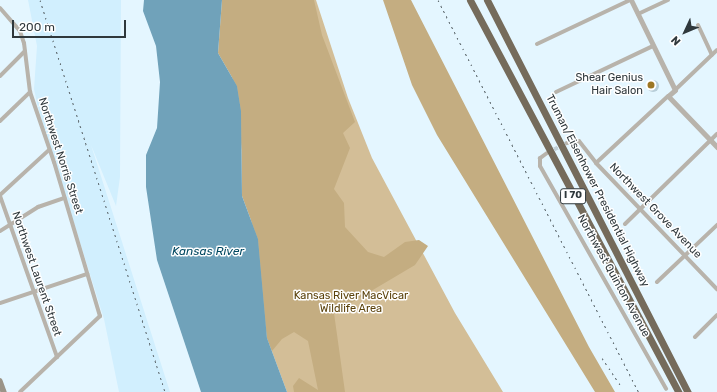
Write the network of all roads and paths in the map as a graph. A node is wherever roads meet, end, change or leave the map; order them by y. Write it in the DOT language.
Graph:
graph roads {
  1 [pos="470,0"];
  2 [pos="487,0"];
  3 [pos="630,0"];
  4 [pos="668,0"];
  5 [pos="0,8"];
  6 [pos="638,14"];
  7 [pos="698,25"];
  8 [pos="536,44"];
  9 [pos="653,46"];
  10 [pos="717,50"];
  11 [pos="25,51"];
  12 [pos="712,55"];
  13 [pos="0,76"];
  14 [pos="675,90"];
  15 [pos="30,92"];
  16 [pos="556,92"];
  17 [pos="668,96"];
  18 [pos="0,121"];
  19 [pos="717,134"];
  20 [pos="711,140"];
  21 [pos="567,143"];
  22 [pos="717,147"];
  23 [pos="49,150"];
  24 [pos="547,153"];
  25 [pos="596,163"];
  26 [pos="0,196"];
  27 [pos="64,198"];
  28 [pos="640,209"];
  29 [pos="9,222"];
  30 [pos="625,224"];
  31 [pos="717,225"];
  32 [pos="0,231"];
  33 [pos="685,256"];
  34 [pos="87,274"];
  35 [pos="657,282"];
  36 [pos="717,289"];
  37 [pos="32,291"];
  38 [pos="0,303"];
  39 [pos="717,316"];
  40 [pos="695,337"];
  41 [pos="57,356"];
  42 [pos="0,381"];
  43 [pos="666,389"];
  44 [pos="4,392"];
  45 [pos="20,392"];
  46 [pos="678,392"];
  47 [pos="688,392"];
  1 -- 46 [label="highway, Truman/Eisenhower Presidential Highway / I 70"];
  2 -- 47 [label="highway, Truman/Eisenhower Presidential Highway / I 70"];
  3 -- 6 [label="street"];
  3 -- 8 [label="street"];
  4 -- 6 [label="street"];
  5 -- 11 [label="street, Northwest Norris Street"];
  6 -- 9 [label="street"];
  7 -- 12 [label="street"];
  9 -- 14 [label="street"];
  9 -- 16 [label="street"];
  10 -- 12 [label="street"];
  11 -- 13 [label="street"];
  11 -- 15 [label="street, Northwest Norris Street"];
  12 -- 14 [label="street"];
  14 -- 17 [label="street"];
  15 -- 18 [label="street"];
  15 -- 23 [label="street, Northwest Norris Street"];
  17 -- 20 [label="street"];
  17 -- 25 [label="street"];
  19 -- 20 [label="street"];
  20 -- 22 [label="street"];
  20 -- 28 [label="street"];
  21 -- 25 [label="street"];
  23 -- 26 [label="street"];
  23 -- 27 [label="street, Northwest Norris Street"];
  24 -- 43 [label="street, Northwest Quinton Avenue"];
  25 -- 28 [label="street, Northwest Grove Avenue"];
  26 -- 29 [label="street, Northwest Laurent Street"];
  27 -- 29 [label="street"];
  27 -- 34 [label="street, Northwest Norris Street"];
  28 -- 30 [label="street"];
  28 -- 33 [label="street, Northwest Grove Avenue"];
  29 -- 32 [label="street"];
  29 -- 37 [label="street, Northwest Laurent Street"];
  31 -- 33 [label="street"];
  33 -- 35 [label="street"];
  33 -- 36 [label="street, Northwest Grove Avenue"];
  34 -- 37 [label="street"];
  34 -- 41 [label="street, Northwest Norris Street"];
  37 -- 38 [label="street"];
  37 -- 41 [label="street, Northwest Laurent Street"];
  39 -- 40 [label="street"];
  41 -- 45 [label="street"];
  42 -- 44 [label="main road"];
}
